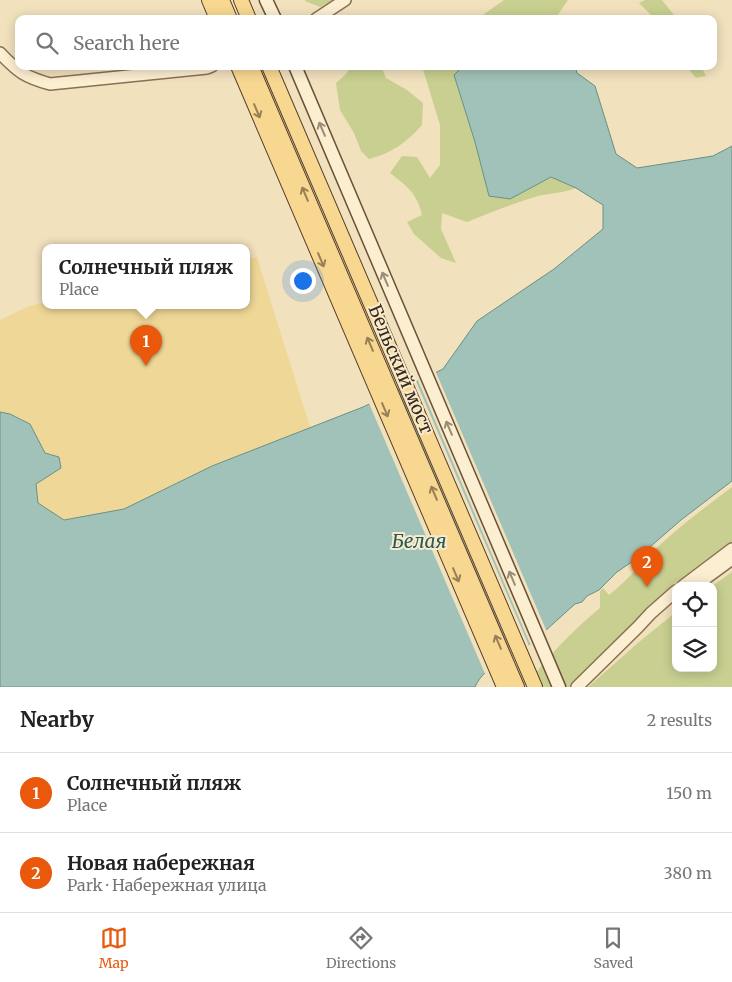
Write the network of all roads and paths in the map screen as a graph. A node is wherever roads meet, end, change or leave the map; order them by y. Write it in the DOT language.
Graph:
graph roads {
  1 [pos="209,0"];
  2 [pos="222,0"];
  3 [pos="241,0"];
  4 [pos="266,0"];
  5 [pos="345,0"];
  6 [pos="215,15"];
  7 [pos="228,15"];
  8 [pos="247,15"];
  9 [pos="273,15"];
  10 [pos="322,15"];
  11 [pos="0,53"];
  12 [pos="15,69"];
  13 [pos="16,70"];
  14 [pos="190,70"];
  15 [pos="240,70"];
  16 [pos="252,70"];
  17 [pos="271,70"];
  18 [pos="297,70"];
  19 [pos="732,549"];
  20 [pos="732,559"];
  21 [pos="688,582"];
  22 [pos="700,582"];
  23 [pos="672,595"];
  24 [pos="672,603"];
  25 [pos="638,628"];
  26 [pos="504,687"];
  27 [pos="517,687"];
  28 [pos="534,687"];
  29 [pos="559,687"];
  30 [pos="577,687"];
  1 -- 6 [label="main road"];
  2 -- 7 [label="main road"];
  3 -- 8 [label="main road"];
  4 -- 9 [label="main road"];
  5 -- 10 [label="street"];
  11 -- 12 [label="street"];
  13 -- 14 [label="street"];
  15 -- 26 [label="main road, Бельский мост, one-way"];
  27 -- 16 [label="main road, Бельский мост, one-way"];
  17 -- 28 [label="main road, Бельский мост"];
  29 -- 18 [label="main road, Бельский мост, one-way"];
  19 -- 21 [label="street"];
  20 -- 22 [label="street"];
  23 -- 25 [label="street"];
  24 -- 25 [label="street"];
  25 -- 30 [label="street"];
}
